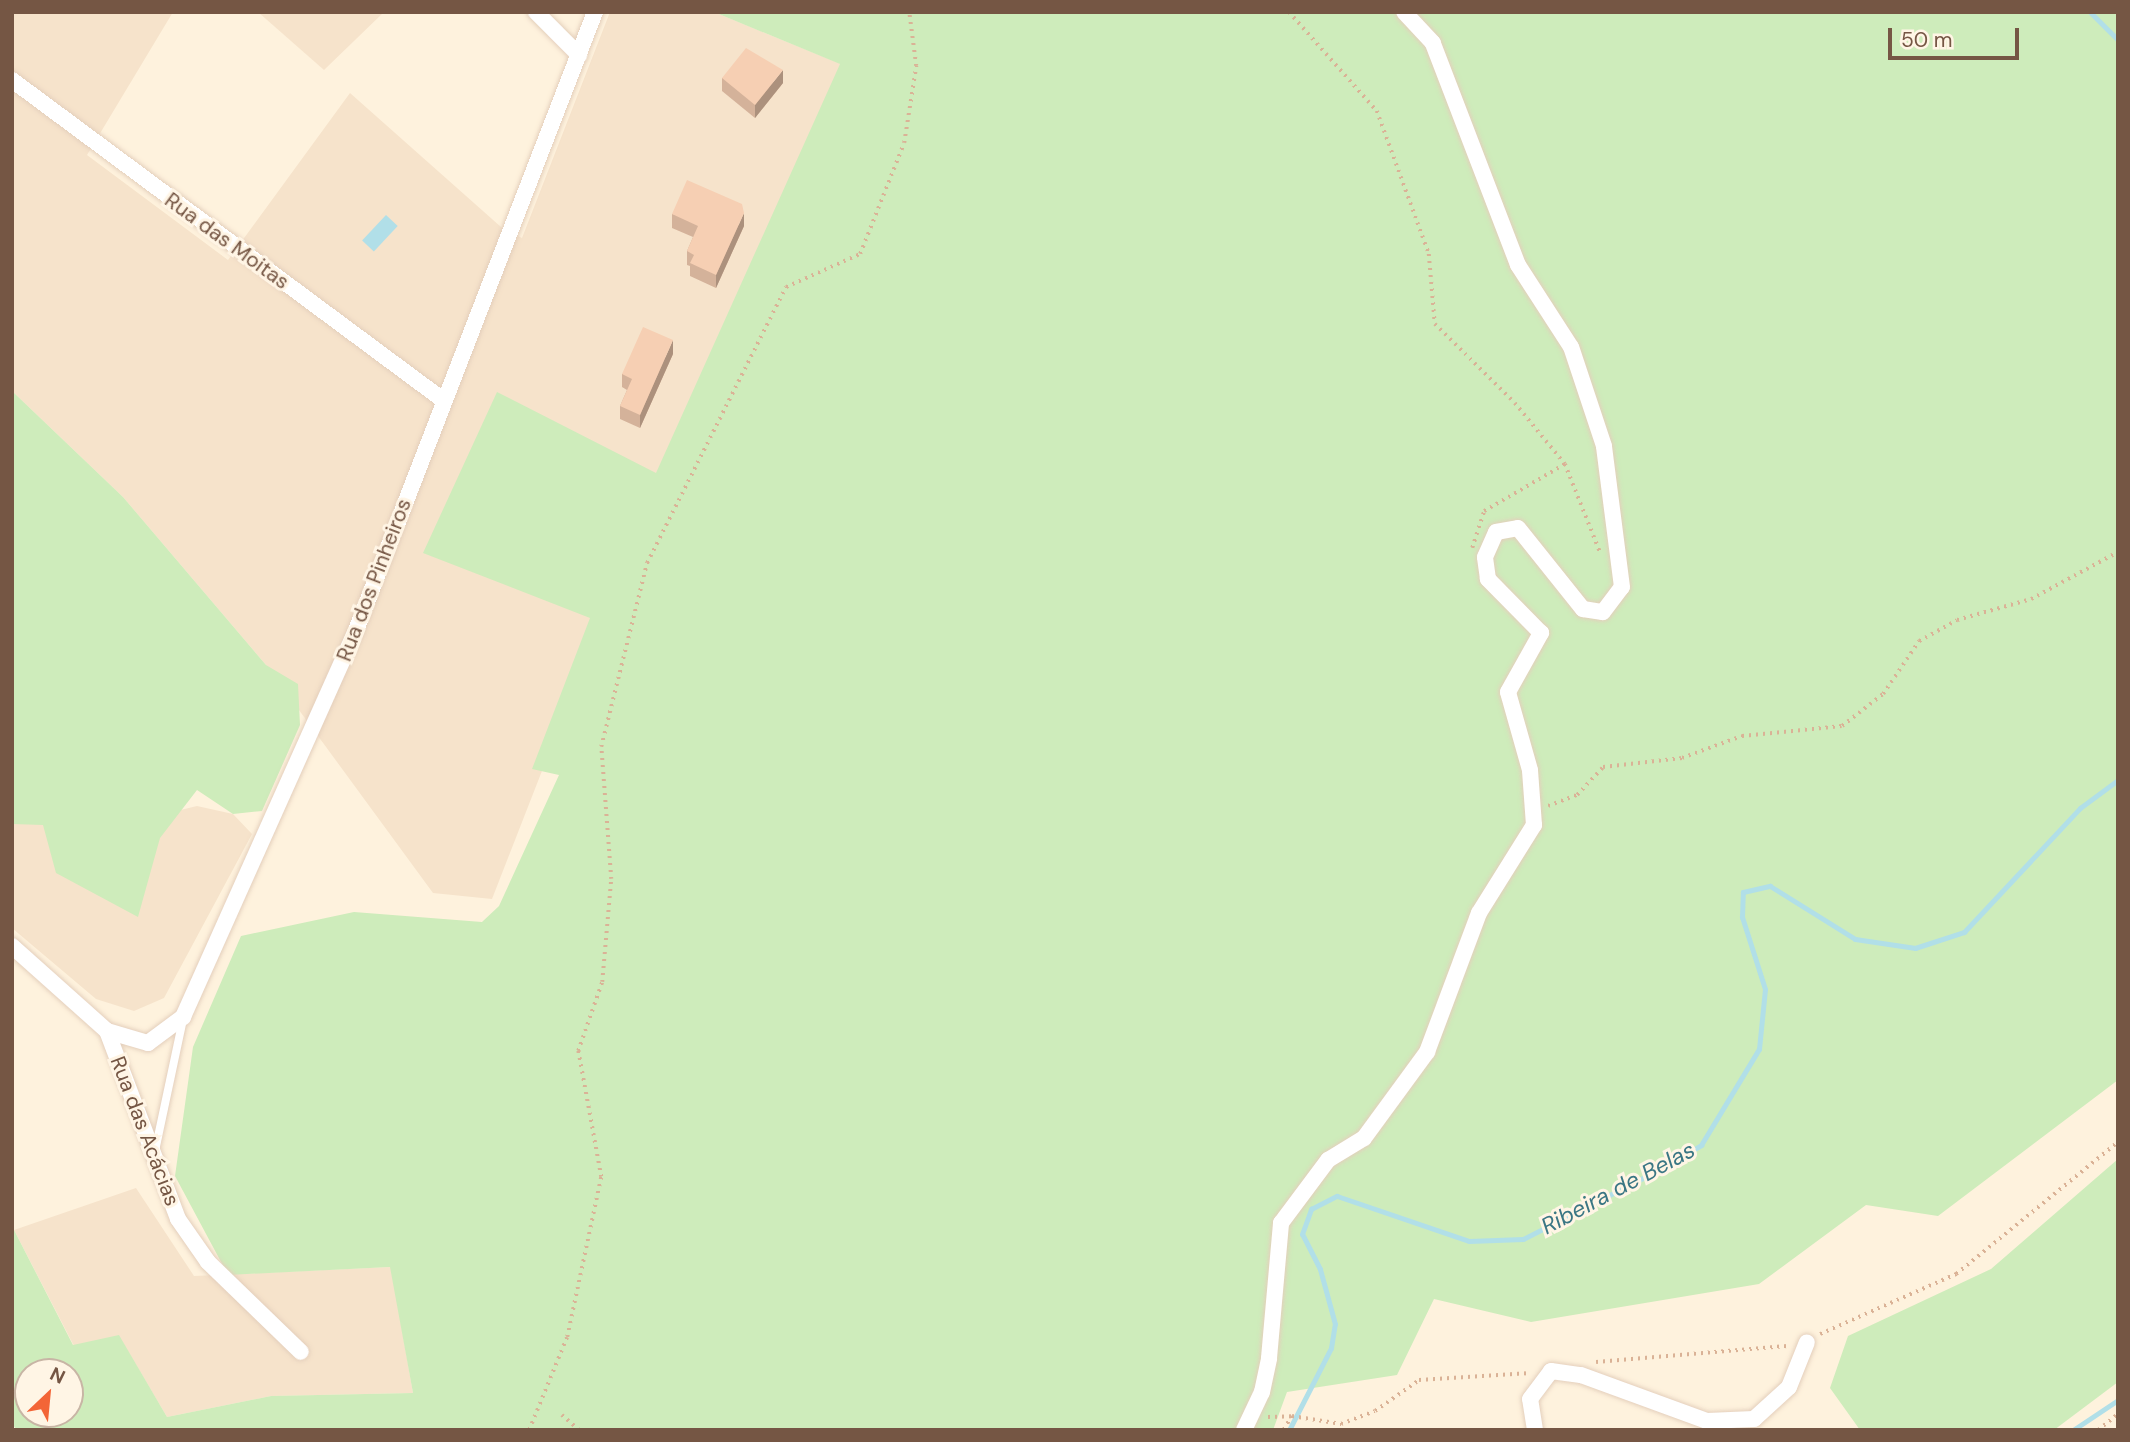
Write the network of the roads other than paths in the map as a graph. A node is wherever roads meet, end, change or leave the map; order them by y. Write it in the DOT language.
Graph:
graph roads {
  1 [pos="536,12"];
  2 [pos="595,12"];
  3 [pos="1404,12"];
  4 [pos="579,55"];
  5 [pos="12,80"];
  6 [pos="443,400"];
  7 [pos="12,946"];
  8 [pos="183,1017"];
  9 [pos="107,1031"];
  10 [pos="153,1157"];
  11 [pos="1807,1342"];
  12 [pos="301,1352"];
  13 [pos="1248,1423"];
  14 [pos="1535,1430"];
  1 -- 4 [label="street"];
  2 -- 4 [label="street, Rua dos Pinheiros"];
  3 -- 13 [label="street"];
  4 -- 6 [label="street, Rua dos Pinheiros"];
  5 -- 6 [label="street, Rua das Moitas"];
  6 -- 8 [label="street, Rua dos Pinheiros"];
  7 -- 9 [label="street, Rua das Acácias"];
  8 -- 9 [label="street, Rua dos Pinheiros"];
  8 -- 10 [label="lane"];
  9 -- 10 [label="street, Rua das Acácias"];
  10 -- 12 [label="street, Rua das Acácias"];
  11 -- 14 [label="street"];
}
